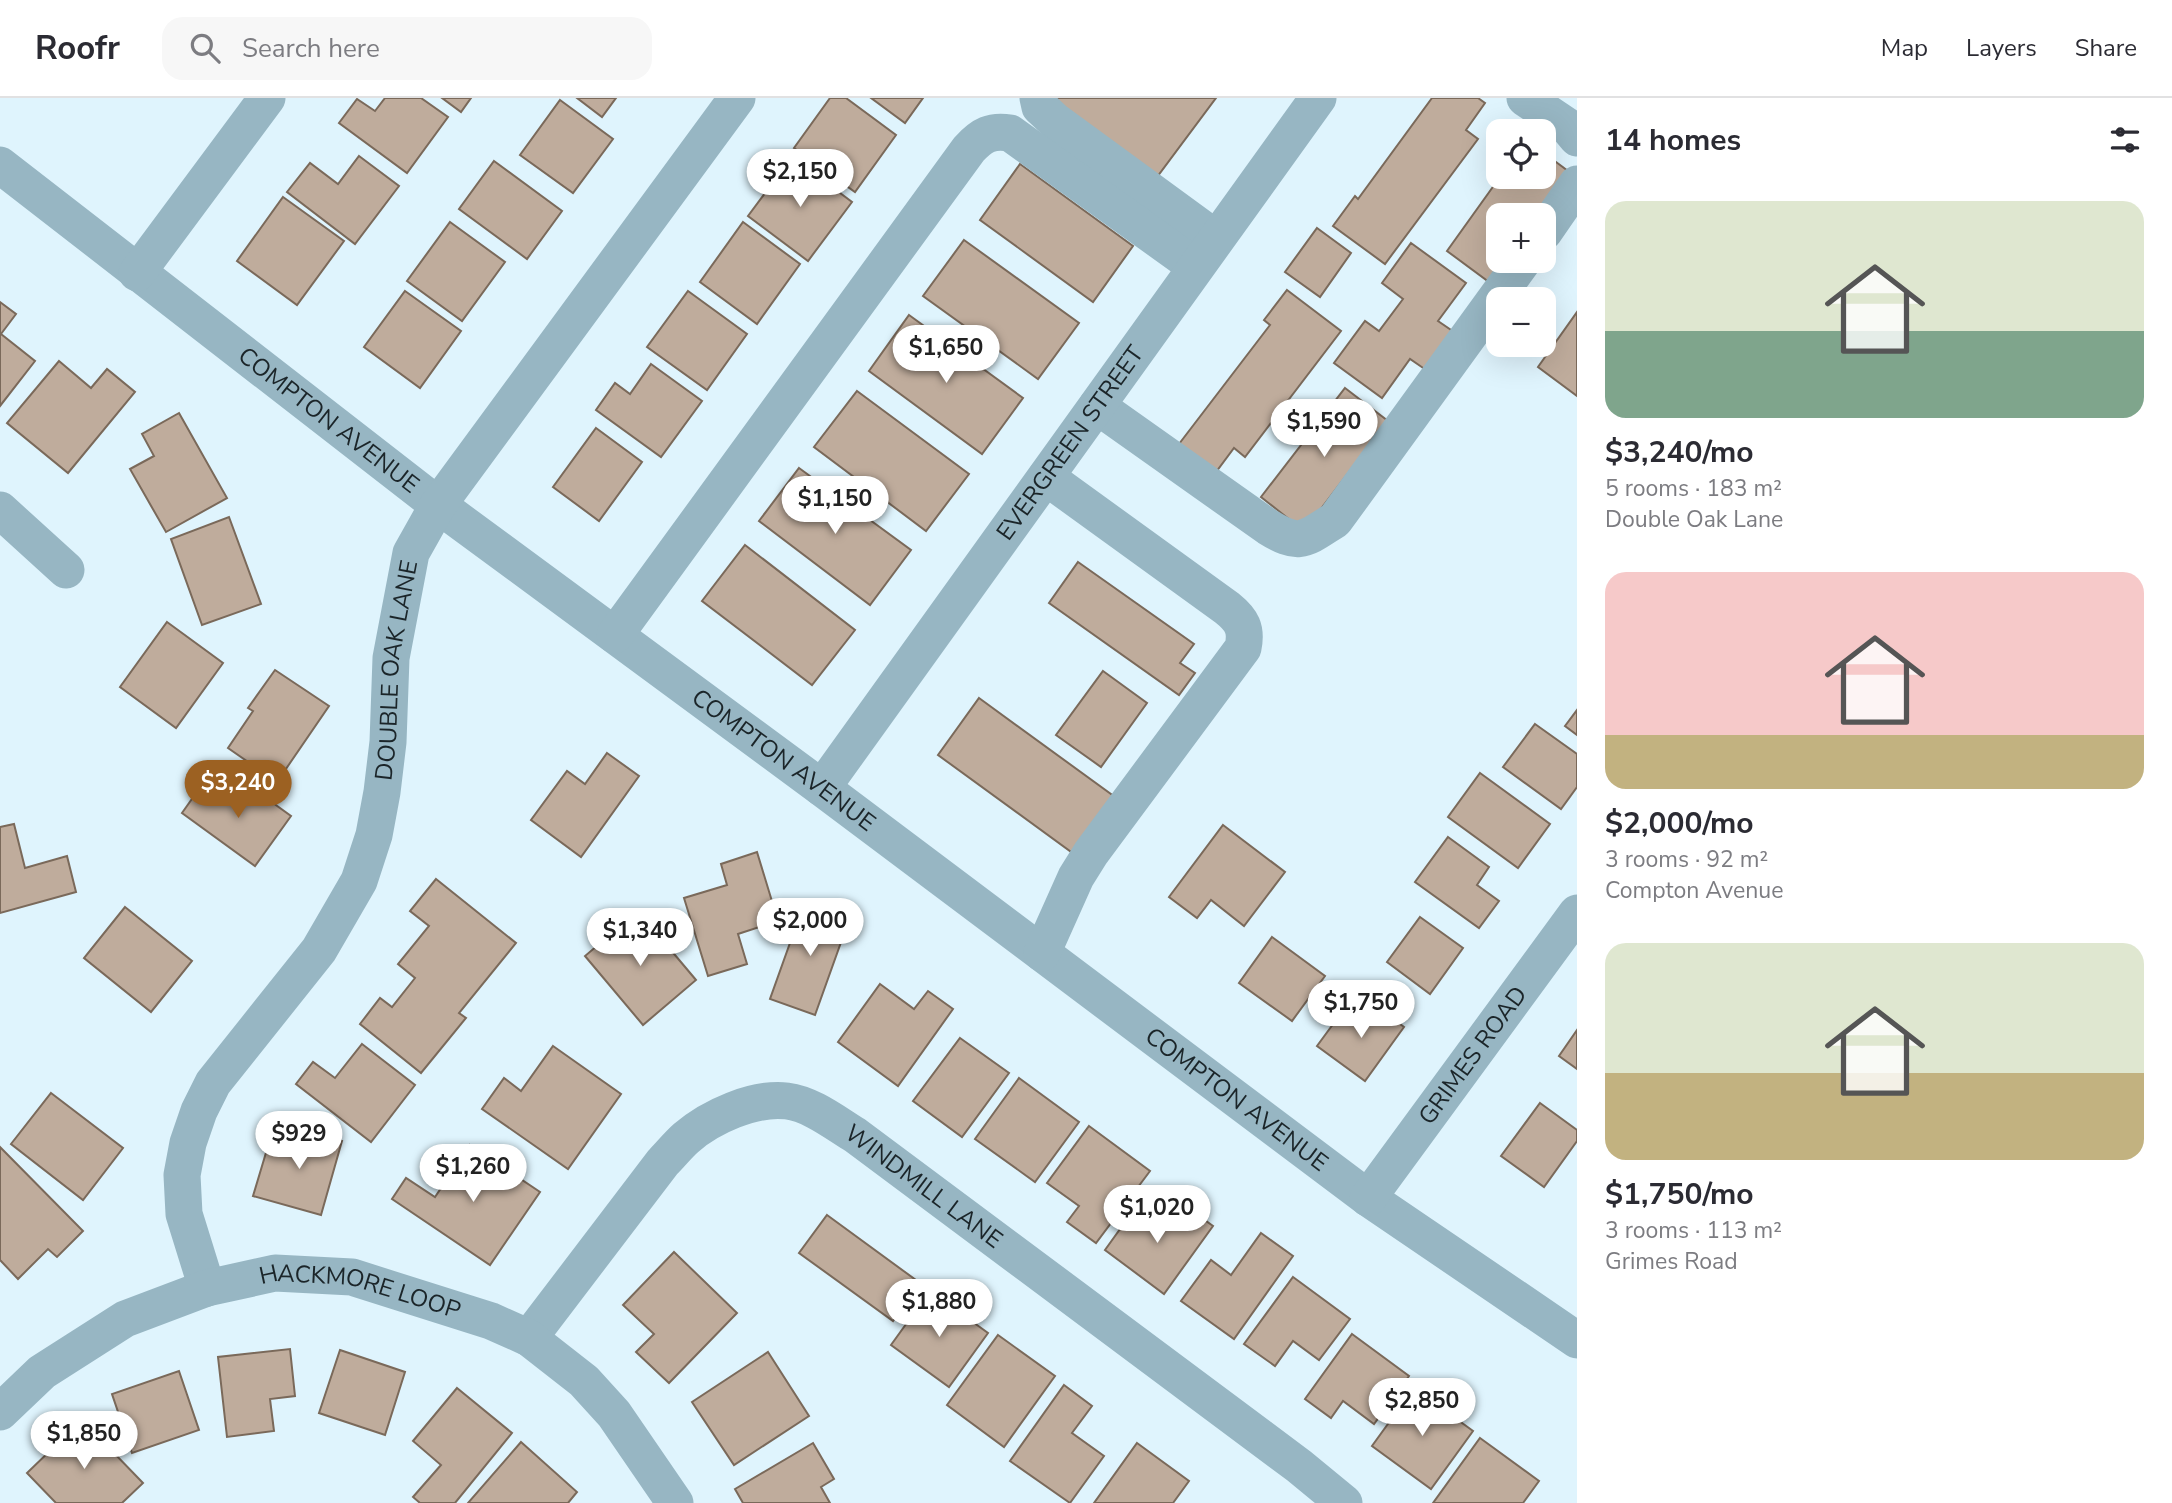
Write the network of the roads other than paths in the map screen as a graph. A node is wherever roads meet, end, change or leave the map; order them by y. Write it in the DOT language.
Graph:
graph roads {
  1 [pos="267,98"];
  2 [pos="737,98"];
  3 [pos="1038,98"];
  4 [pos="1318,98"];
  5 [pos="1525,98"];
  6 [pos="1577,138"];
  7 [pos="0,165"];
  8 [pos="1577,184"];
  9 [pos="1556,215"];
  10 [pos="1205,252"];
  11 [pos="137,273"];
  12 [pos="1514,273"];
  13 [pos="1097,406"];
  14 [pos="1046,477"];
  15 [pos="439,505"];
  16 [pos="0,510"];
  17 [pos="66,570"];
  18 [pos="615,635"];
  19 [pos="822,788"];
  20 [pos="1577,913"];
  21 [pos="1042,953"];
  22 [pos="1368,1198"];
  23 [pos="207,1288"];
  24 [pos="528,1338"];
  25 [pos="1577,1339"];
  26 [pos="0,1412"];
  27 [pos="675,1503"];
  28 [pos="1344,1503"];
  1 -- 11 [label="street"];
  2 -- 15 [label="street, DOUBLE OAK LANE"];
  3 -- 10 [label="street"];
  4 -- 10 [label="street, EVERGREEN STREET"];
  5 -- 6 [label="street"];
  7 -- 11 [label="street, COMPTON AVENUE"];
  8 -- 9 [label="street"];
  10 -- 13 [label="street, EVERGREEN STREET"];
  10 -- 18 [label="street"];
  11 -- 15 [label="street, COMPTON AVENUE"];
  12 -- 13 [label="street"];
  13 -- 14 [label="street, EVERGREEN STREET"];
  14 -- 19 [label="street, EVERGREEN STREET"];
  14 -- 21 [label="street"];
  15 -- 18 [label="street, COMPTON AVENUE"];
  15 -- 23 [label="street, DOUBLE OAK LANE"];
  16 -- 17 [label="street"];
  18 -- 19 [label="street, COMPTON AVENUE"];
  19 -- 21 [label="street, COMPTON AVENUE"];
  20 -- 22 [label="street, GRIMES ROAD"];
  21 -- 22 [label="street, COMPTON AVENUE"];
  22 -- 25 [label="street, COMPTON AVENUE"];
  23 -- 24 [label="street, HACKMORE LOOP"];
  23 -- 26 [label="street, HACKMORE LOOP"];
  24 -- 27 [label="street, HACKMORE LOOP"];
  24 -- 28 [label="street, WINDMILL LANE"];
}
